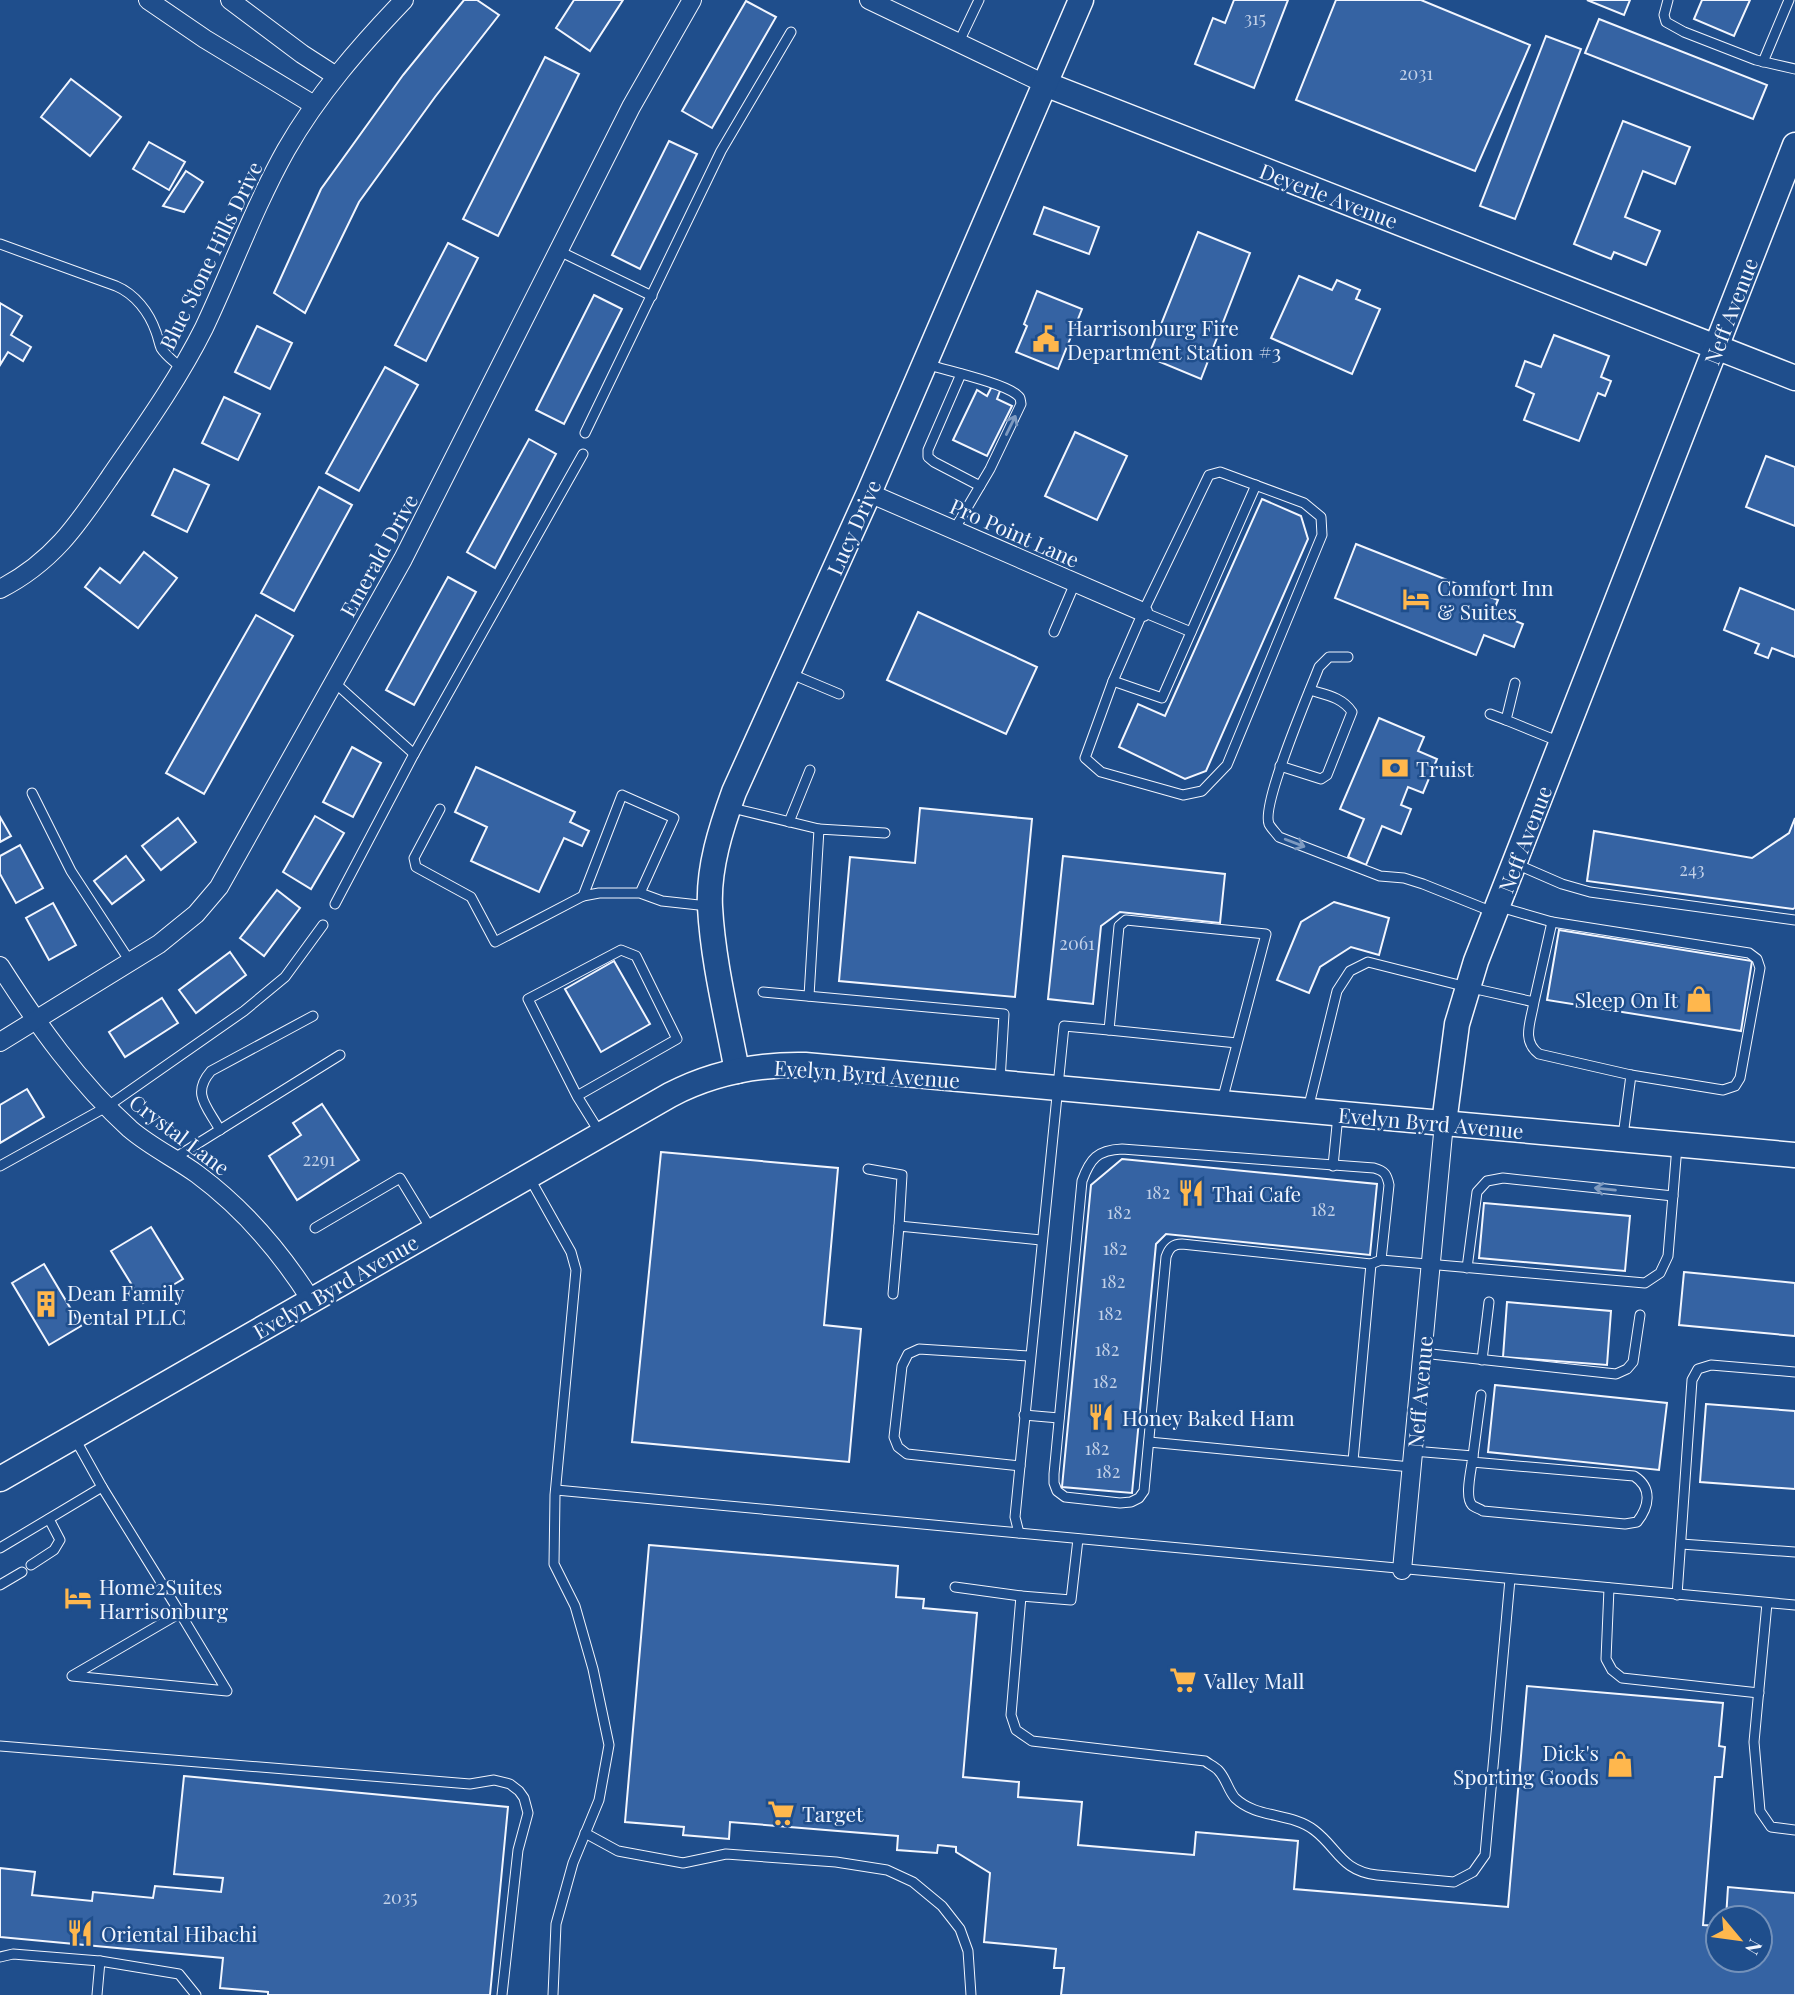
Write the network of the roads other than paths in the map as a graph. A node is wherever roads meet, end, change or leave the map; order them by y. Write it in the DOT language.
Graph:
graph roads {
  1 [pos="148,0"];
  2 [pos="230,0"];
  3 [pos="404,0"];
  4 [pos="692,0"];
  5 [pos="869,0"];
  6 [pos="979,0"];
  7 [pos="1081,0"];
  8 [pos="1668,0"];
  9 [pos="1789,0"];
  10 [pos="791,32"];
  11 [pos="958,44"];
  12 [pos="1763,62"];
  13 [pos="1795,69"];
  14 [pos="336,76"];
  15 [pos="1045,84"];
  16 [pos="314,105"];
  17 [pos="1795,145"];
  18 [pos="0,244"];
  19 [pos="559,251"];
  20 [pos="652,296"];
  21 [pos="1716,347"];
  22 [pos="925,364"];
  23 [pos="181,368"];
  24 [pos="961,374"];
  25 [pos="1795,378"];
  26 [pos="585,433"];
  27 [pos="583,454"];
  28 [pos="1256,485"];
  29 [pos="980,486"];
  30 [pos="869,493"];
  31 [pos="954,530"];
  32 [pos="1075,583"];
  33 [pos="0,589"];
  34 [pos="1143,612"];
  35 [pos="1054,632"];
  36 [pos="1191,632"];
  37 [pos="1348,657"];
  38 [pos="789,673"];
  39 [pos="1113,681"];
  40 [pos="334,682"];
  41 [pos="1515,683"];
  42 [pos="1310,690"];
  43 [pos="839,694"];
  44 [pos="1490,714"];
  45 [pos="1506,720"];
  46 [pos="1561,743"];
  47 [pos="414,754"];
  48 [pos="1280,766"];
  49 [pos="810,770"];
  50 [pos="32,793"];
  51 [pos="729,808"];
  52 [pos="440,809"];
  53 [pos="789,822"];
  54 [pos="819,829"];
  55 [pos="885,833"];
  56 [pos="1514,863"];
  57 [pos="640,893"];
  58 [pos="583,896"];
  59 [pos="335,904"];
  60 [pos="710,906"];
  61 [pos="1496,910"];
  62 [pos="1795,920"];
  63 [pos="1552,922"];
  64 [pos="323,925"];
  65 [pos="131,963"];
  66 [pos="0,966"];
  67 [pos="1467,987"];
  68 [pos="763,992"];
  69 [pos="809,996"];
  70 [pos="1534,1002"];
  71 [pos="313,1016"];
  72 [pos="36,1020"];
  73 [pos="1109,1030"];
  74 [pos="0,1042"];
  75 [pos="1237,1043"];
  76 [pos="340,1055"];
  77 [pos="737,1071"];
  78 [pos="1631,1075"];
  79 [pos="1000,1083"];
  80 [pos="1057,1089"];
  81 [pos="577,1096"];
  82 [pos="1222,1103"];
  83 [pos="108,1107"];
  84 [pos="1308,1110"];
  85 [pos="1338,1113"];
  86 [pos="1444,1123"];
  87 [pos="220,1129"];
  88 [pos="601,1134"];
  89 [pos="1623,1139"];
  90 [pos="1677,1144"];
  91 [pos="1795,1155"];
  92 [pos="173,1159"];
  93 [pos="0,1166"];
  94 [pos="1333,1166"];
  95 [pos="868,1169"];
  96 [pos="529,1175"];
  97 [pos="1673,1196"];
  98 [pos="899,1226"];
  99 [pos="315,1228"];
  100 [pos="432,1231"];
  101 [pos="1041,1240"];
  102 [pos="1381,1260"];
  103 [pos="1371,1265"];
  104 [pos="1430,1265"];
  105 [pos="1467,1268"];
  106 [pos="893,1294"];
  107 [pos="312,1300"];
  108 [pos="1489,1302"];
  109 [pos="1640,1315"];
  110 [pos="1422,1353"];
  111 [pos="1029,1356"];
  112 [pos="1482,1360"];
  113 [pos="1795,1372"];
  114 [pos="1481,1395"];
  115 [pos="1024,1415"];
  116 [pos="1059,1418"];
  117 [pos="74,1436"];
  118 [pos="1149,1442"];
  119 [pos="1412,1459"];
  120 [pos="1473,1459"];
  121 [pos="1353,1461"];
  122 [pos="1020,1466"];
  123 [pos="0,1479"];
  124 [pos="102,1487"];
  125 [pos="556,1490"];
  126 [pos="49,1519"];
  127 [pos="1019,1533"];
  128 [pos="1078,1539"];
  129 [pos="1681,1544"];
  130 [pos="0,1548"];
  131 [pos="1795,1552"];
  132 [pos="31,1565"];
  133 [pos="1402,1570"];
  134 [pos="22,1572"];
  135 [pos="1510,1579"];
  136 [pos="0,1585"];
  137 [pos="955,1587"];
  138 [pos="1609,1588"];
  139 [pos="1021,1595"];
  140 [pos="1677,1595"];
  141 [pos="1767,1603"];
  142 [pos="1795,1605"];
  143 [pos="180,1612"];
  144 [pos="1759,1693"];
  145 [pos="0,1746"];
  146 [pos="1795,1830"];
  147 [pos="585,1833"];
  148 [pos="0,1957"];
  149 [pos="100,1961"];
  150 [pos="97,1995"];
  151 [pos="196,1995"];
  152 [pos="502,1995"];
  153 [pos="553,1995"];
  154 [pos="971,1995"];
  1 -- 16 [label="street"];
  2 -- 14 [label="street"];
  3 -- 14 [label="street, Blue Stone Hills Drive"];
  4 -- 19 [label="street, Emerald Drive"];
  5 -- 11 [label="street, Deyerle Avenue"];
  6 -- 11 [label="lane"];
  7 -- 15 [label="street, Lucy Drive"];
  8 -- 12 [label="lane"];
  9 -- 12 [label="lane"];
  10 -- 20 [label="lane"];
  11 -- 15 [label="street, Deyerle Avenue"];
  12 -- 13 [label="lane"];
  14 -- 16 [label="street, Blue Stone Hills Drive"];
  15 -- 21 [label="street, Deyerle Avenue"];
  15 -- 22 [label="street, Lucy Drive"];
  16 -- 23 [label="street, Blue Stone Hills Drive"];
  17 -- 21 [label="street, Neff Avenue"];
  18 -- 23 [label="lane"];
  19 -- 20 [label="lane"];
  19 -- 40 [label="street, Emerald Drive"];
  20 -- 26 [label="lane"];
  21 -- 25 [label="street, Deyerle Avenue"];
  21 -- 46 [label="street, Neff Avenue"];
  22 -- 24 [label="lane"];
  22 -- 30 [label="street, Lucy Drive"];
  23 -- 33 [label="street, Blue Stone Hills Drive"];
  24 -- 29 [label="lane"];
  29 -- 24 [label="lane, one-way"];
  27 -- 47 [label="lane"];
  28 -- 34 [label="lane"];
  28 -- 36 [label="lane"];
  28 -- 39 [label="lane"];
  29 -- 31 [label="lane"];
  30 -- 31 [label="street, Pro Point Lane"];
  30 -- 38 [label="street, Lucy Drive"];
  31 -- 32 [label="street, Pro Point Lane"];
  32 -- 34 [label="street, Pro Point Lane"];
  32 -- 35 [label="lane"];
  34 -- 36 [label="lane"];
  34 -- 39 [label="lane"];
  36 -- 39 [label="lane"];
  37 -- 42 [label="lane"];
  38 -- 43 [label="lane"];
  38 -- 51 [label="street, Lucy Drive"];
  40 -- 47 [label="lane"];
  40 -- 65 [label="street, Emerald Drive"];
  41 -- 45 [label="lane"];
  42 -- 48 [label="lane"];
  42 -- 48 [label="lane"];
  44 -- 45 [label="lane"];
  45 -- 46 [label="lane"];
  46 -- 56 [label="street, Neff Avenue"];
  47 -- 59 [label="lane"];
  48 -- 61 [label="lane, one-way"];
  49 -- 53 [label="lane"];
  50 -- 65 [label="lane"];
  51 -- 53 [label="lane"];
  51 -- 60 [label="street, Lucy Drive"];
  52 -- 58 [label="lane"];
  53 -- 54 [label="lane"];
  54 -- 55 [label="lane"];
  54 -- 69 [label="lane"];
  56 -- 61 [label="street, Neff Avenue"];
  56 -- 62 [label="lane"];
  57 -- 58 [label="lane"];
  57 -- 58 [label="lane"];
  57 -- 60 [label="lane"];
  60 -- 77 [label="street, Lucy Drive"];
  61 -- 63 [label="lane"];
  61 -- 67 [label="street, Neff Avenue"];
  63 -- 70 [label="lane"];
  63 -- 78 [label="lane"];
  64 -- 83 [label="lane"];
  65 -- 72 [label="street, Emerald Drive"];
  66 -- 72 [label="street, Crystal Lane"];
  67 -- 70 [label="lane"];
  67 -- 84 [label="lane"];
  67 -- 86 [label="street, Neff Avenue"];
  68 -- 69 [label="lane"];
  69 -- 79 [label="lane"];
  70 -- 78 [label="lane"];
  71 -- 87 [label="lane"];
  72 -- 74 [label="street, Emerald Drive"];
  72 -- 83 [label="street, Crystal Lane"];
  73 -- 75 [label="lane"];
  73 -- 75 [label="lane"];
  73 -- 80 [label="lane"];
  75 -- 82 [label="lane"];
  76 -- 87 [label="lane"];
  77 -- 79 [label="street, Evelyn Byrd Avenue"];
  77 -- 88 [label="street, Evelyn Byrd Avenue"];
  78 -- 89 [label="lane"];
  79 -- 80 [label="street, Evelyn Byrd Avenue"];
  80 -- 82 [label="street, Evelyn Byrd Avenue"];
  80 -- 101 [label="lane"];
  81 -- 81 [label="lane"];
  81 -- 88 [label="lane"];
  82 -- 84 [label="street, Evelyn Byrd Avenue"];
  83 -- 92 [label="street, Crystal Lane"];
  83 -- 93 [label="lane"];
  84 -- 85 [label="street, Evelyn Byrd Avenue"];
  85 -- 86 [label="street, Evelyn Byrd Avenue"];
  85 -- 94 [label="lane"];
  86 -- 89 [label="street, Evelyn Byrd Avenue"];
  86 -- 104 [label="street, Neff Avenue"];
  87 -- 92 [label="lane"];
  88 -- 96 [label="street, Evelyn Byrd Avenue"];
  89 -- 90 [label="street, Evelyn Byrd Avenue"];
  90 -- 91 [label="street, Evelyn Byrd Avenue"];
  90 -- 97 [label="lane"];
  92 -- 107 [label="street, Crystal Lane"];
  94 -- 102 [label="lane"];
  94 -- 116 [label="lane"];
  95 -- 98 [label="lane"];
  96 -- 100 [label="street, Evelyn Byrd Avenue"];
  96 -- 125 [label="lane"];
  97 -- 105 [label="lane"];
  97 -- 105 [label="lane, one-way"];
  98 -- 101 [label="lane"];
  98 -- 106 [label="lane"];
  99 -- 100 [label="lane"];
  100 -- 107 [label="street, Evelyn Byrd Avenue"];
  101 -- 111 [label="lane"];
  102 -- 103 [label="lane"];
  102 -- 104 [label="lane"];
  103 -- 118 [label="lane"];
  103 -- 121 [label="lane"];
  104 -- 105 [label="lane"];
  104 -- 110 [label="street, Neff Avenue"];
  107 -- 117 [label="street, Evelyn Byrd Avenue"];
  108 -- 112 [label="lane"];
  109 -- 112 [label="lane"];
  110 -- 112 [label="lane"];
  110 -- 119 [label="street, Neff Avenue"];
  111 -- 115 [label="lane"];
  111 -- 122 [label="lane"];
  113 -- 129 [label="lane"];
  114 -- 120 [label="lane"];
  115 -- 116 [label="lane"];
  115 -- 122 [label="lane"];
  116 -- 118 [label="lane"];
  117 -- 123 [label="street, Evelyn Byrd Avenue"];
  117 -- 124 [label="lane"];
  118 -- 121 [label="lane"];
  119 -- 120 [label="lane"];
  119 -- 121 [label="lane"];
  119 -- 133 [label="street, Neff Avenue"];
  120 -- 120 [label="lane"];
  122 -- 127 [label="lane"];
  124 -- 126 [label="lane"];
  124 -- 143 [label="lane"];
  125 -- 127 [label="lane"];
  125 -- 147 [label="lane"];
  126 -- 130 [label="lane"];
  126 -- 132 [label="lane"];
  127 -- 128 [label="lane"];
  128 -- 133 [label="lane"];
  128 -- 139 [label="lane"];
  129 -- 131 [label="lane"];
  129 -- 140 [label="lane"];
  133 -- 135 [label="lane"];
  134 -- 136 [label="lane"];
  135 -- 138 [label="lane"];
  135 -- 139 [label="lane"];
  137 -- 139 [label="lane"];
  138 -- 140 [label="lane"];
  138 -- 144 [label="lane"];
  140 -- 141 [label="lane"];
  141 -- 142 [label="lane"];
  141 -- 144 [label="lane"];
  143 -- 143 [label="lane"];
  144 -- 146 [label="lane"];
  145 -- 152 [label="lane"];
  147 -- 153 [label="lane"];
  147 -- 154 [label="lane"];
  148 -- 149 [label="lane"];
  149 -- 150 [label="lane"];
  149 -- 151 [label="lane"];
}
